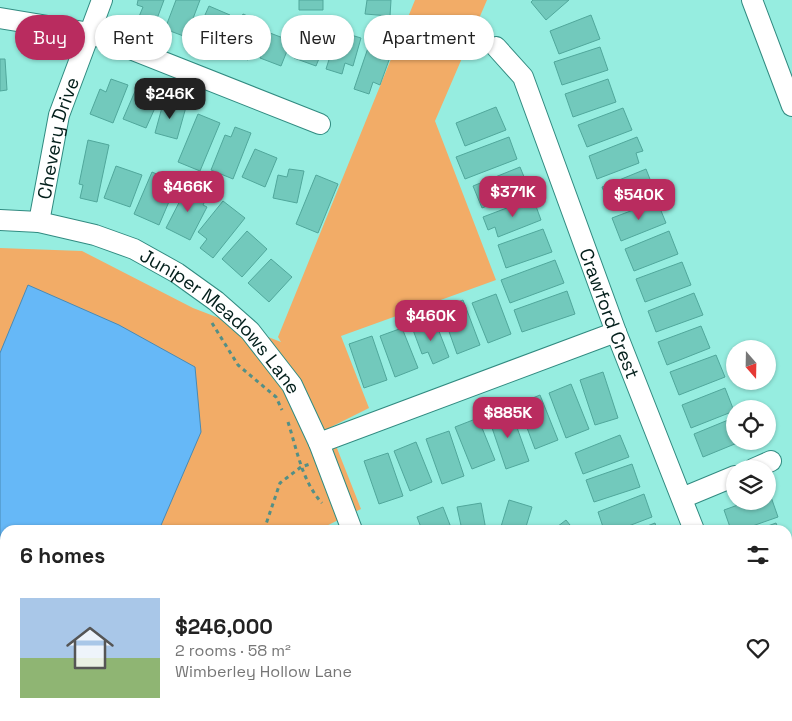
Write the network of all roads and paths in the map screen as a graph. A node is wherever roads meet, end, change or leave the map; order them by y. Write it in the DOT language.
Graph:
graph roads {
  1 [pos="102,0"];
  2 [pos="752,0"];
  3 [pos="0,18"];
  4 [pos="90,33"];
  5 [pos="496,47"];
  6 [pos="792,106"];
  7 [pos="320,124"];
  8 [pos="0,220"];
  9 [pos="39,222"];
  10 [pos="209,319"];
  11 [pos="616,332"];
  12 [pos="322,451"];
  13 [pos="301,467"];
  14 [pos="726,480"];
  15 [pos="682,498"];
  16 [pos="327,509"];
  17 [pos="266,525"];
  18 [pos="350,525"];
  19 [pos="692,525"];
  1 -- 4 [label="street, Chevery Drive"];
  2 -- 6 [label="street"];
  3 -- 4 [label="street"];
  4 -- 7 [label="street"];
  4 -- 9 [label="street, Chevery Drive"];
  5 -- 11 [label="street, Crawford Crest"];
  8 -- 9 [label="street, Juniper Meadows Lane"];
  9 -- 12 [label="street, Juniper Meadows Lane"];
  10 -- 13 [label="path"];
  11 -- 12 [label="street"];
  11 -- 15 [label="street, Crawford Crest"];
  12 -- 13 [label="path"];
  12 -- 18 [label="street, Juniper Meadows Lane"];
  13 -- 16 [label="path"];
  13 -- 17 [label="path"];
  14 -- 15 [label="street"];
  15 -- 19 [label="street, Crawford Crest"];
}
